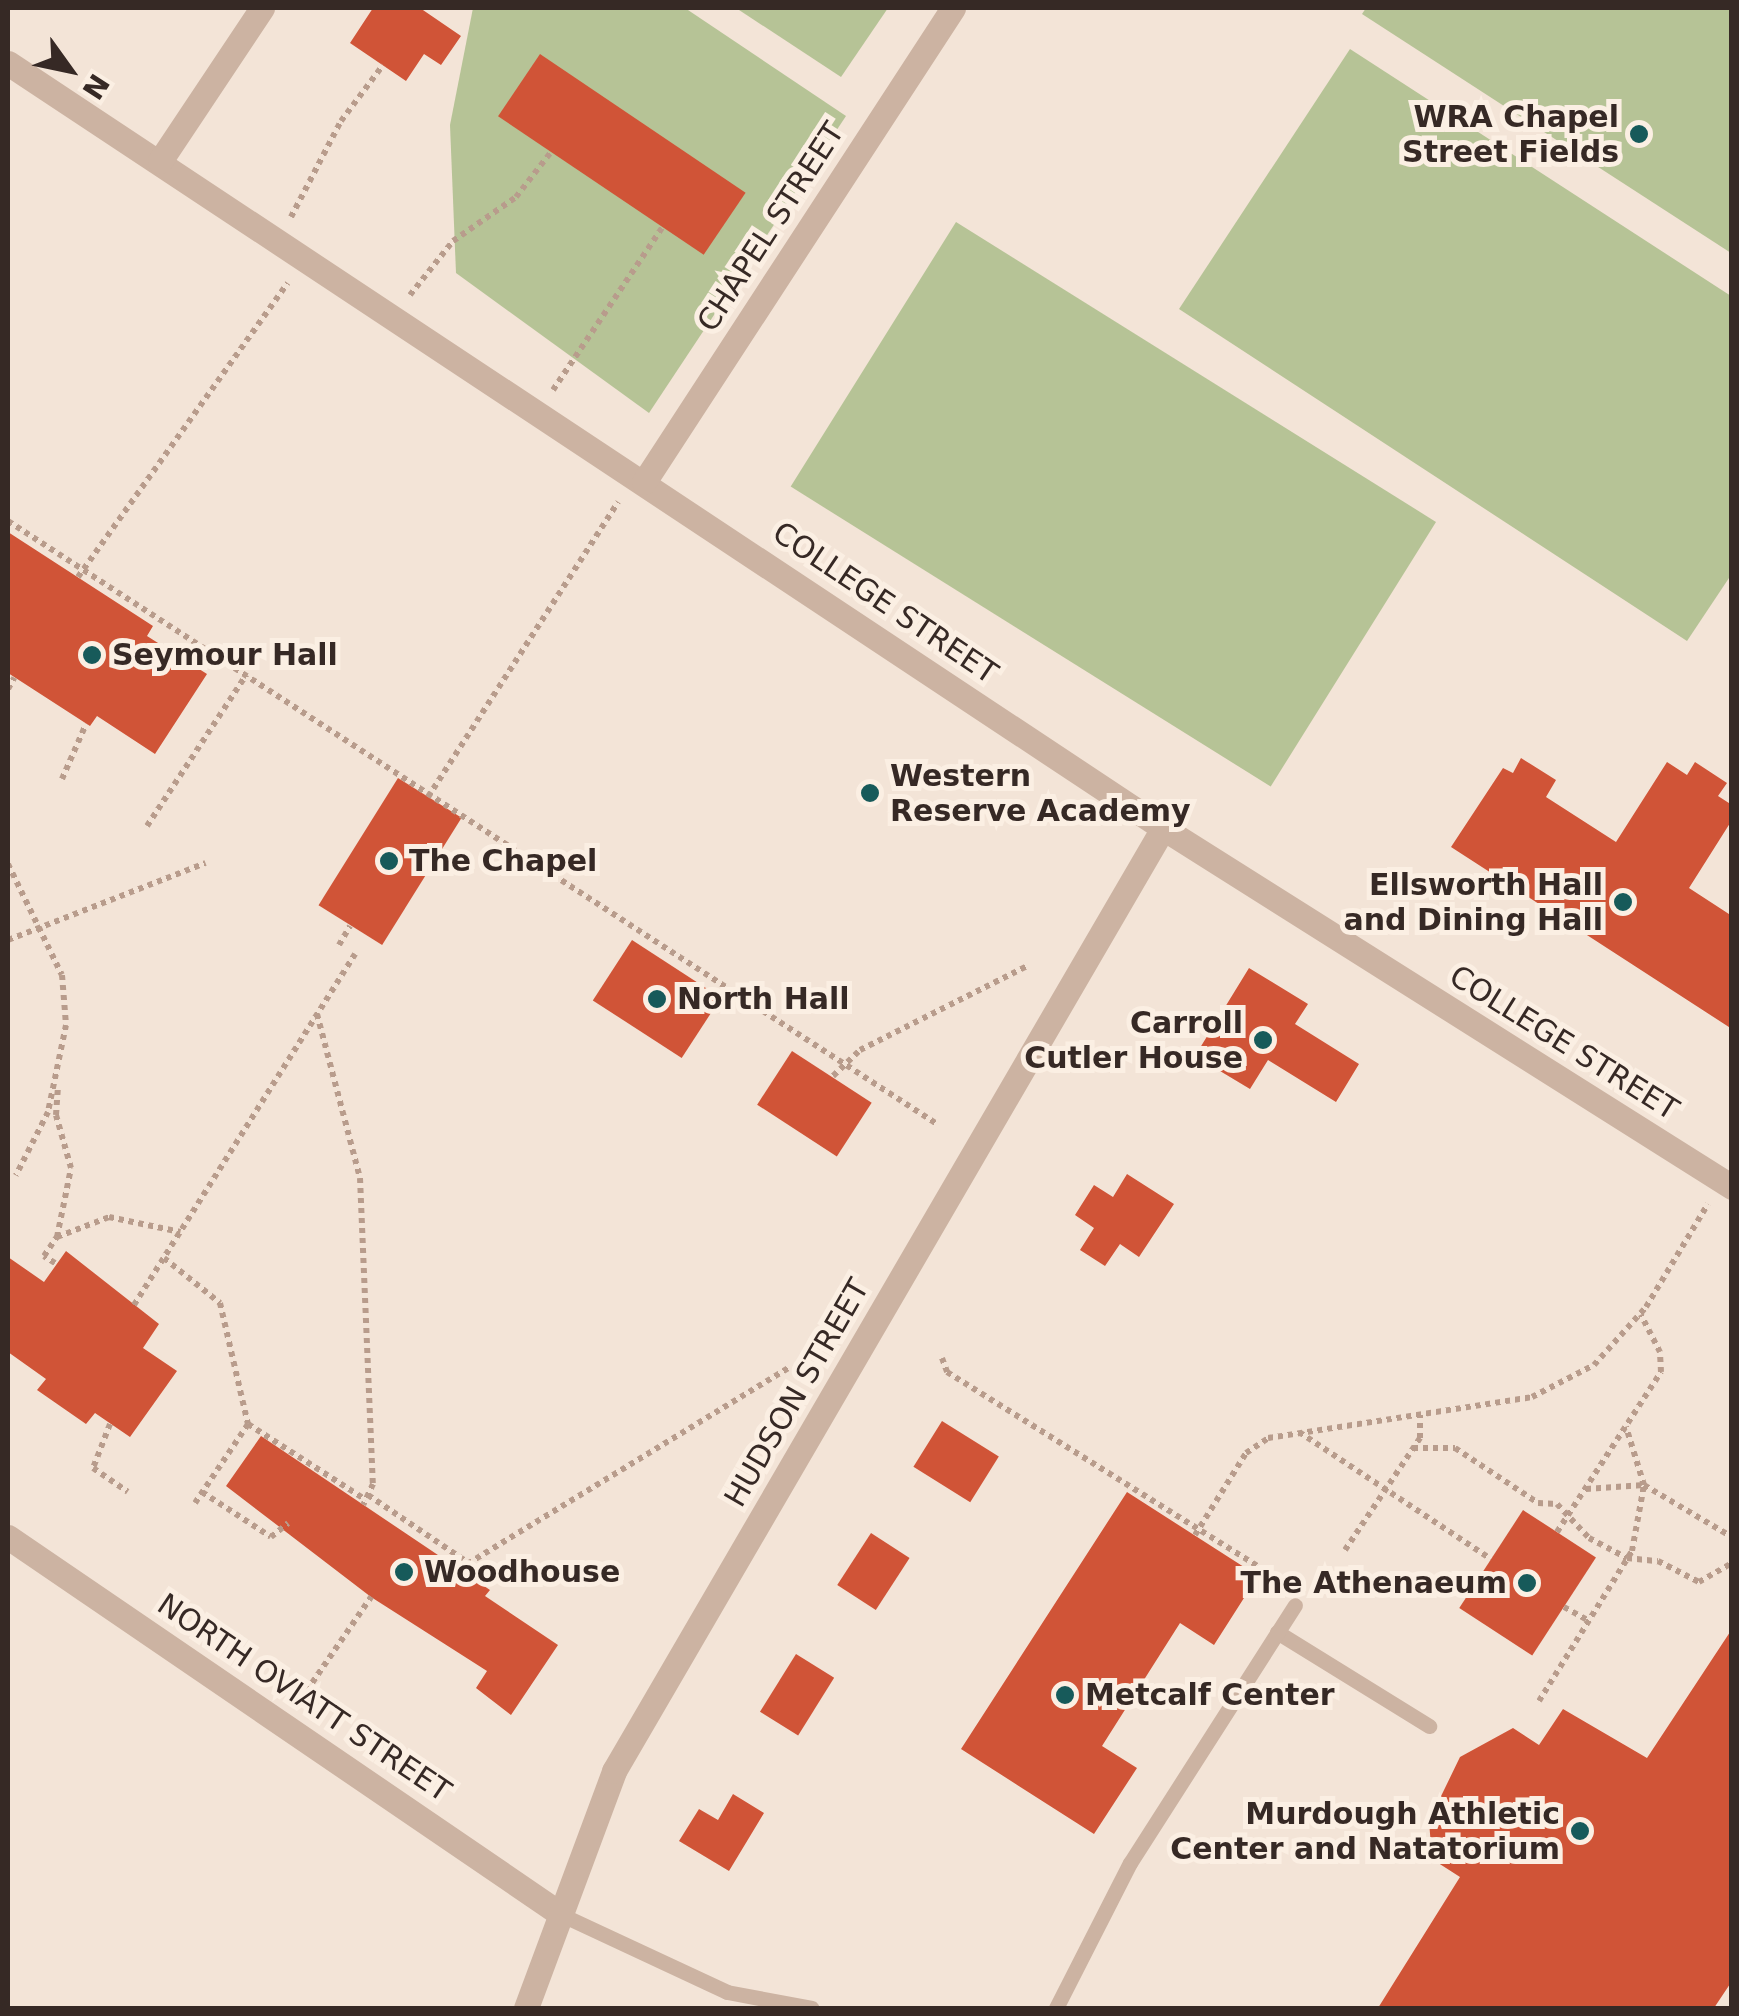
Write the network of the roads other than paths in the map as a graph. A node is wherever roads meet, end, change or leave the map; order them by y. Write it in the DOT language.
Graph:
graph roads {
  1 [pos="262,8"];
  2 [pos="953,8"];
  3 [pos="8,64"];
  4 [pos="160,161"];
  5 [pos="639,479"];
  6 [pos="1163,828"];
  7 [pos="1726,1184"];
  8 [pos="8,1537"];
  9 [pos="1295,1605"];
  10 [pos="1277,1632"];
  11 [pos="1428,1726"];
  12 [pos="562,1915"];
  13 [pos="526,2008"];
  14 [pos="812,2008"];
  15 [pos="1056,2008"];
  1 -- 4 [label="street"];
  2 -- 5 [label="street, CHAPEL STREET"];
  3 -- 4 [label="street, COLLEGE STREET"];
  4 -- 5 [label="street, COLLEGE STREET"];
  5 -- 6 [label="street, COLLEGE STREET"];
  6 -- 7 [label="street, COLLEGE STREET"];
  6 -- 12 [label="street, HUDSON STREET"];
  8 -- 12 [label="street, NORTH OVIATT STREET"];
  9 -- 10 [label="lane"];
  10 -- 11 [label="lane"];
  10 -- 15 [label="lane"];
  12 -- 13 [label="street, HUDSON STREET"];
  12 -- 14 [label="lane"];
}
